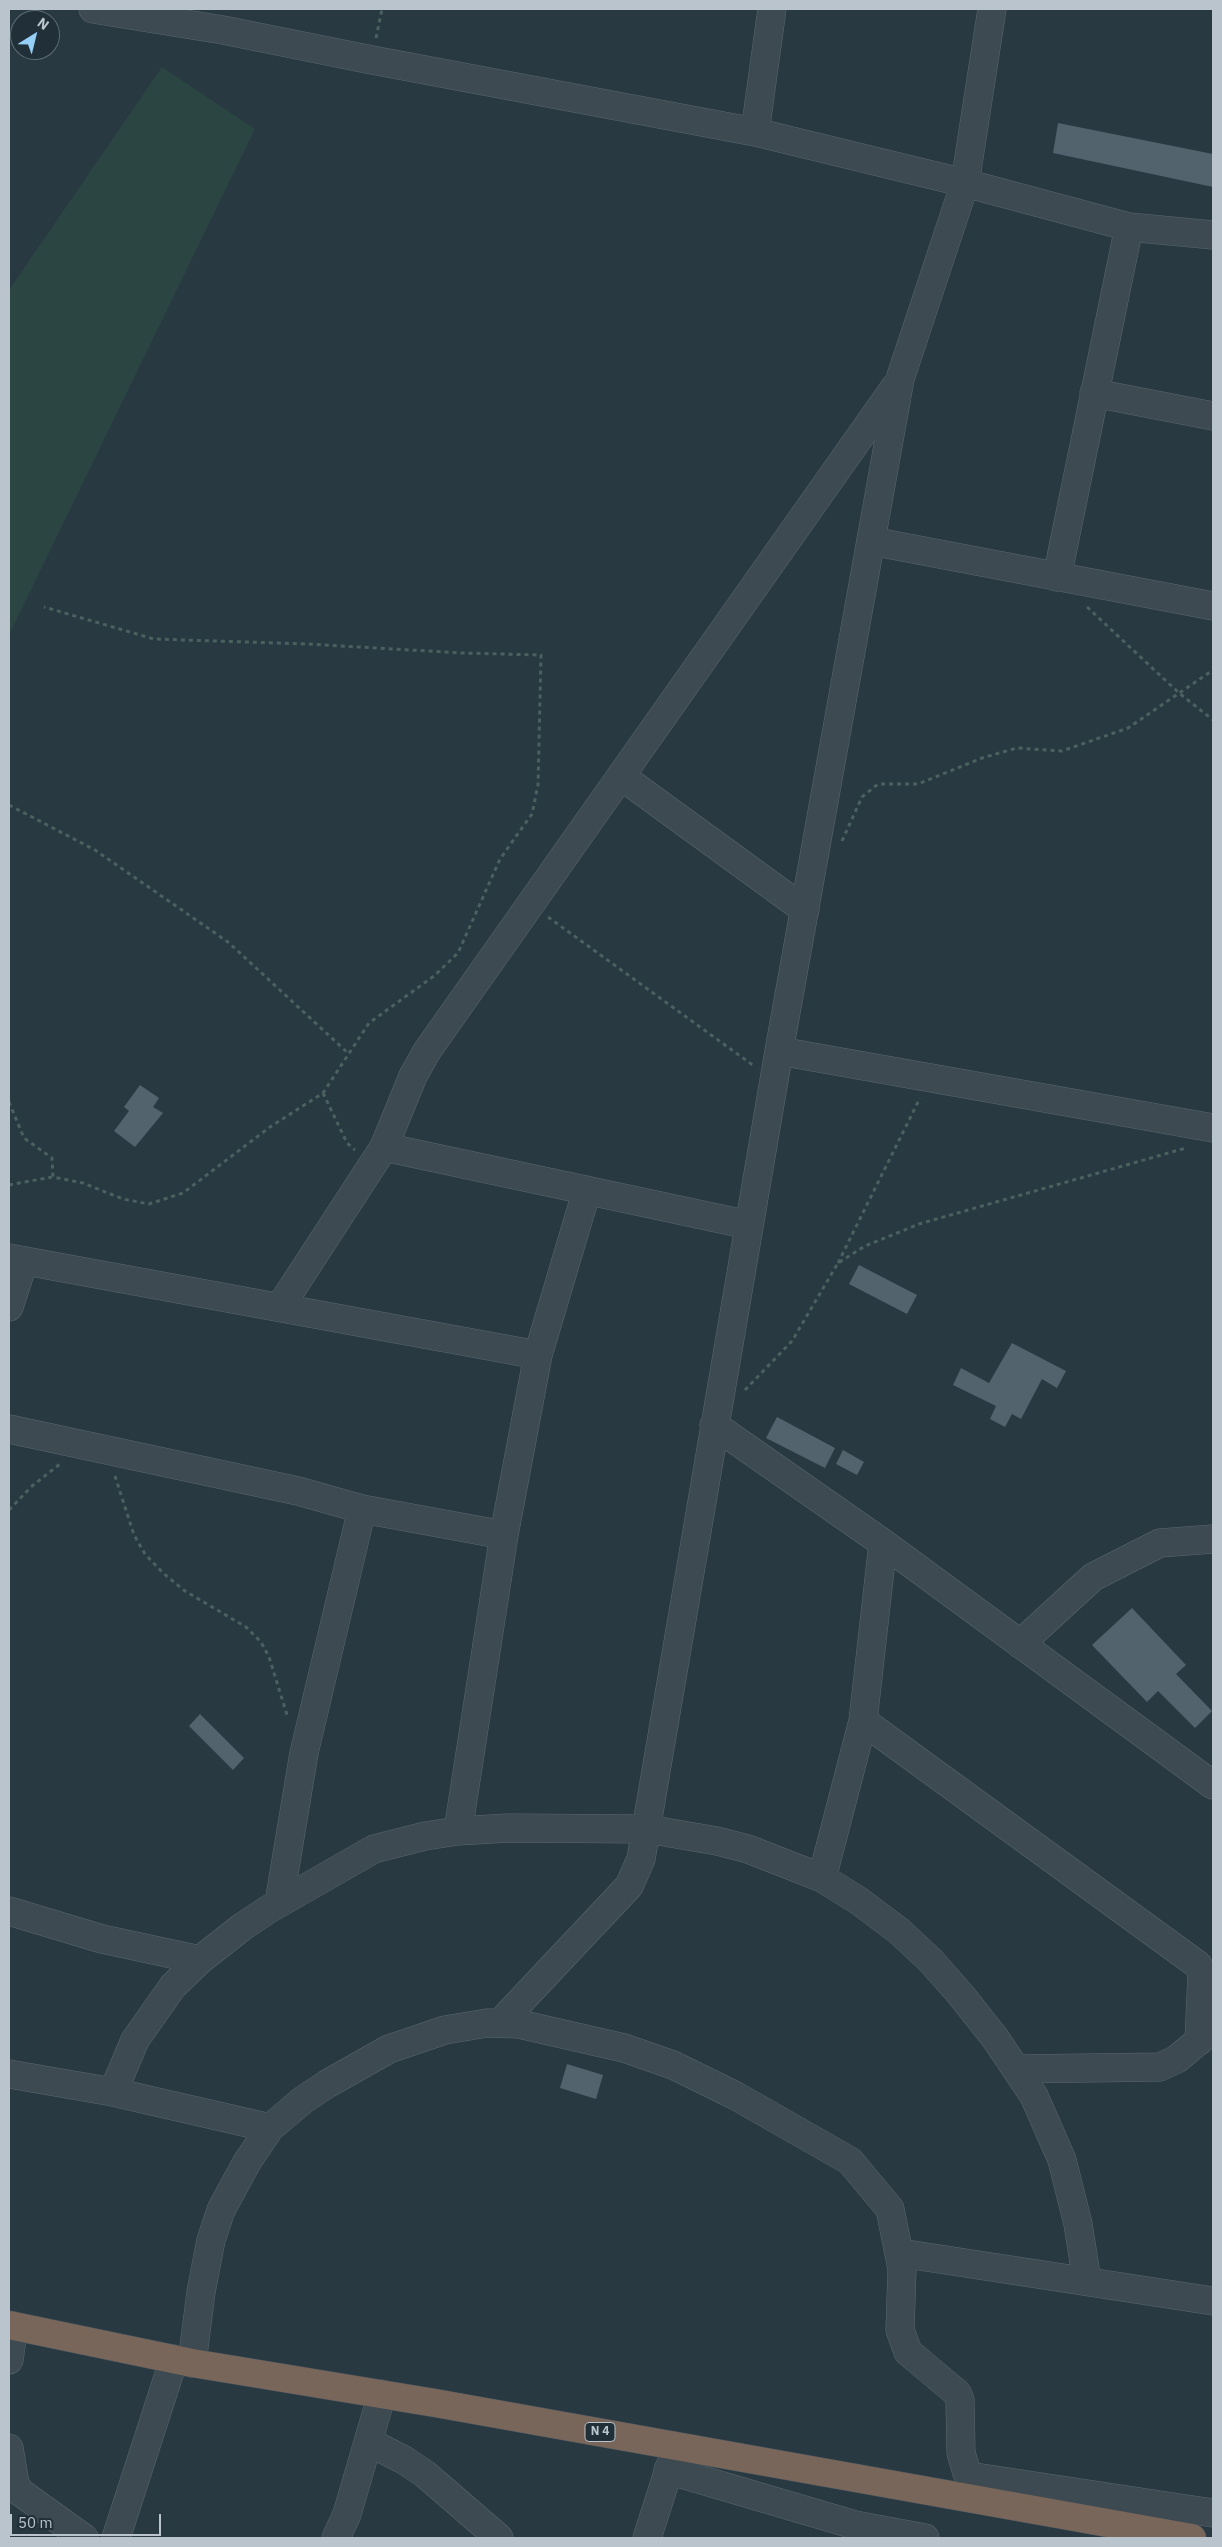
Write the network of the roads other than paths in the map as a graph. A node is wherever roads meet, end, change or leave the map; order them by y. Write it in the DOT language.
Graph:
graph roads {
  1 [pos="93,9"];
  2 [pos="772,9"];
  3 [pos="992,9"];
  4 [pos="226,19"];
  5 [pos="756,132"];
  6 [pos="965,183"];
  7 [pos="1129,227"];
  8 [pos="1213,235"];
  9 [pos="900,379"];
  10 [pos="1094,393"];
  11 [pos="1213,416"];
  12 [pos="871,541"];
  13 [pos="1057,577"];
  14 [pos="1213,606"];
  15 [pos="621,776"];
  16 [pos="805,910"];
  17 [pos="779,1051"];
  18 [pos="1204,1137"];
  19 [pos="384,1146"];
  20 [pos="587,1190"];
  21 [pos="749,1225"];
  22 [pos="16,1260"];
  23 [pos="9,1307"];
  24 [pos="280,1307"];
  25 [pos="538,1356"];
  26 [pos="714,1425"];
  27 [pos="9,1429"];
  28 [pos="362,1509"];
  29 [pos="504,1534"];
  30 [pos="1213,1539"];
  31 [pos="883,1544"];
  32 [pos="1020,1644"];
  33 [pos="863,1720"];
  34 [pos="1213,1785"];
  35 [pos="647,1829"];
  36 [pos="458,1831"];
  37 [pos="822,1878"];
  38 [pos="279,1903"];
  39 [pos="9,1911"];
  40 [pos="200,1960"];
  41 [pos="500,2023"];
  42 [pos="1206,2035"];
  43 [pos="1016,2069"];
  44 [pos="9,2074"];
  45 [pos="113,2092"];
  46 [pos="270,2128"];
  47 [pos="900,2252"];
  48 [pos="1087,2281"];
  49 [pos="1213,2302"];
  50 [pos="11,2325"];
  51 [pos="9,2360"];
  52 [pos="183,2361"];
  53 [pos="382,2394"];
  54 [pos="369,2442"];
  55 [pos="9,2448"];
  56 [pos="673,2458"];
  57 [pos="1213,2514"];
  58 [pos="84,2538"];
  59 [pos="116,2538"];
  60 [pos="336,2538"];
  61 [pos="499,2538"];
  62 [pos="647,2538"];
  63 [pos="925,2538"];
  64 [pos="1192,2538"];
  1 -- 4 [label="street"];
  2 -- 5 [label="street"];
  3 -- 6 [label="street"];
  4 -- 5 [label="street"];
  5 -- 6 [label="street"];
  6 -- 7 [label="street"];
  6 -- 9 [label="street"];
  7 -- 8 [label="street"];
  7 -- 10 [label="street"];
  9 -- 12 [label="street"];
  9 -- 15 [label="street"];
  10 -- 11 [label="street"];
  10 -- 13 [label="street"];
  12 -- 13 [label="street"];
  12 -- 16 [label="street"];
  13 -- 14 [label="street"];
  15 -- 16 [label="street"];
  15 -- 19 [label="street"];
  16 -- 17 [label="street"];
  17 -- 18 [label="street"];
  17 -- 21 [label="street"];
  19 -- 20 [label="street"];
  19 -- 24 [label="street"];
  20 -- 21 [label="street"];
  20 -- 25 [label="street"];
  21 -- 26 [label="street"];
  22 -- 23 [label="street"];
  22 -- 24 [label="street"];
  24 -- 25 [label="street"];
  25 -- 29 [label="street"];
  26 -- 31 [label="street"];
  26 -- 35 [label="street"];
  27 -- 28 [label="street"];
  28 -- 29 [label="street"];
  28 -- 38 [label="street"];
  29 -- 36 [label="street"];
  30 -- 32 [label="street"];
  31 -- 32 [label="street"];
  31 -- 33 [label="street"];
  32 -- 34 [label="street"];
  33 -- 37 [label="street"];
  33 -- 42 [label="street"];
  35 -- 36 [label="street"];
  35 -- 37 [label="street"];
  35 -- 41 [label="street"];
  36 -- 38 [label="street"];
  37 -- 43 [label="street"];
  38 -- 40 [label="street"];
  39 -- 40 [label="street"];
  40 -- 45 [label="street"];
  41 -- 46 [label="street"];
  41 -- 47 [label="street"];
  42 -- 43 [label="street"];
  43 -- 48 [label="street"];
  44 -- 45 [label="street"];
  45 -- 46 [label="street"];
  46 -- 52 [label="street"];
  47 -- 48 [label="street"];
  47 -- 57 [label="street"];
  48 -- 49 [label="street"];
  50 -- 51 [label="street"];
  50 -- 52 [label="highway, N 4"];
  52 -- 53 [label="highway, N 4"];
  52 -- 59 [label="street"];
  53 -- 54 [label="street"];
  53 -- 56 [label="highway, N 4"];
  54 -- 60 [label="street"];
  54 -- 61 [label="street"];
  55 -- 58 [label="street"];
  56 -- 62 [label="street"];
  56 -- 63 [label="street"];
  56 -- 64 [label="highway, N 4"];
}
